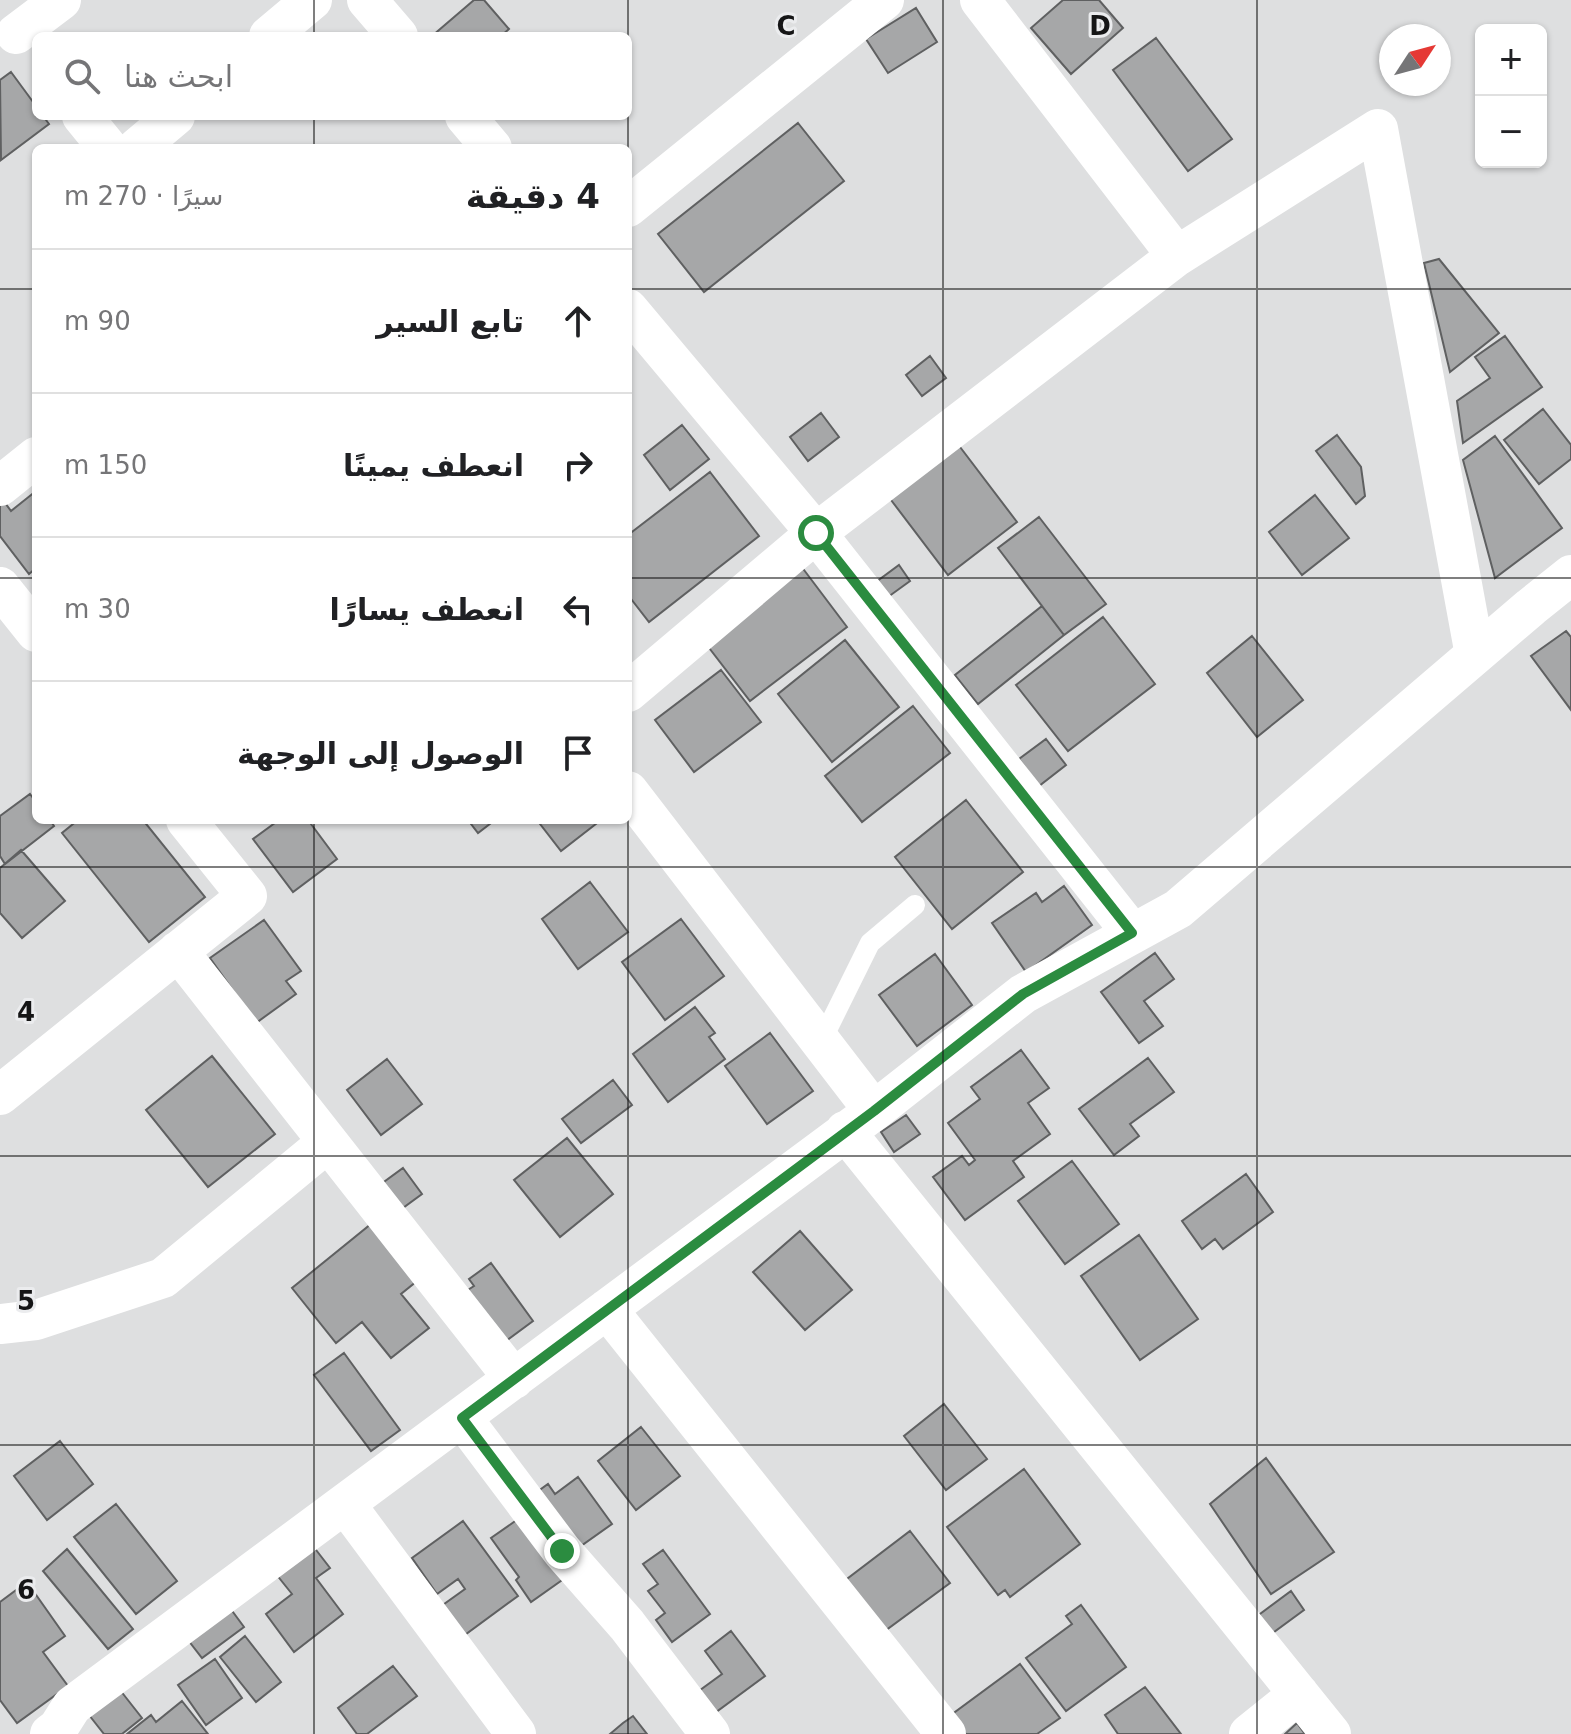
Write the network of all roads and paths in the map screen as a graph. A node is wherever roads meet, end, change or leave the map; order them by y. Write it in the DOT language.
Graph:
graph roads {
  1 [pos="61,0"];
  2 [pos="312,0"];
  3 [pos="367,0"];
  4 [pos="884,0"];
  5 [pos="980,0"];
  6 [pos="274,32"];
  7 [pos="395,32"];
  8 [pos="17,36"];
  9 [pos="85,120"];
  10 [pos="170,120"];
  11 [pos="468,120"];
  12 [pos="105,144"];
  13 [pos="142,144"];
  14 [pos="489,144"];
  15 [pos="632,204"];
  16 [pos="1177,256"];
  17 [pos="632,314"];
  18 [pos="32,460"];
  19 [pos="0,486"];
  20 [pos="816,533"];
  21 [pos="1571,575"];
  22 [pos="0,587"];
  23 [pos="32,627"];
  24 [pos="1475,655"];
  25 [pos="632,689"];
  26 [pos="632,796"];
  27 [pos="189,824"];
  28 [pos="915,905"];
  29 [pos="1132,933"];
  30 [pos="178,951"];
  31 [pos="821,1042"];
  32 [pos="0,1095"];
  33 [pos="859,1121"];
  34 [pos="328,1142"];
  35 [pos="607,1309"];
  36 [pos="0,1324"];
  37 [pos="514,1379"];
  38 [pos="462,1418"];
  39 [pos="346,1505"];
  40 [pos="1299,1694"];
  41 [pos="57,1732"];
  42 [pos="516,1734"];
  43 [pos="710,1734"];
  44 [pos="946,1734"];
  45 [pos="1249,1734"];
  46 [pos="1331,1734"];
  1 -- 8 [label="street"];
  2 -- 6 [label="street"];
  3 -- 7 [label="street"];
  4 -- 15 [label="street"];
  5 -- 16 [label="street"];
  9 -- 12 [label="street"];
  10 -- 13 [label="street"];
  11 -- 14 [label="street"];
  16 -- 20 [label="street"];
  16 -- 24 [label="street"];
  17 -- 20 [label="street"];
  18 -- 19 [label="street"];
  20 -- 25 [label="street"];
  20 -- 29 [label="street"];
  21 -- 24 [label="street"];
  22 -- 23 [label="street"];
  24 -- 29 [label="street"];
  26 -- 31 [label="street"];
  27 -- 30 [label="street"];
  28 -- 31 [label="lane"];
  29 -- 33 [label="street"];
  30 -- 32 [label="street"];
  30 -- 34 [label="street"];
  31 -- 33 [label="street"];
  33 -- 35 [label="street"];
  33 -- 40 [label="street"];
  34 -- 36 [label="street"];
  34 -- 37 [label="street"];
  35 -- 37 [label="street"];
  35 -- 44 [label="street"];
  37 -- 38 [label="street"];
  38 -- 39 [label="street"];
  38 -- 43 [label="street"];
  39 -- 41 [label="street"];
  39 -- 42 [label="street"];
  40 -- 45 [label="street"];
  40 -- 46 [label="street"];
}
